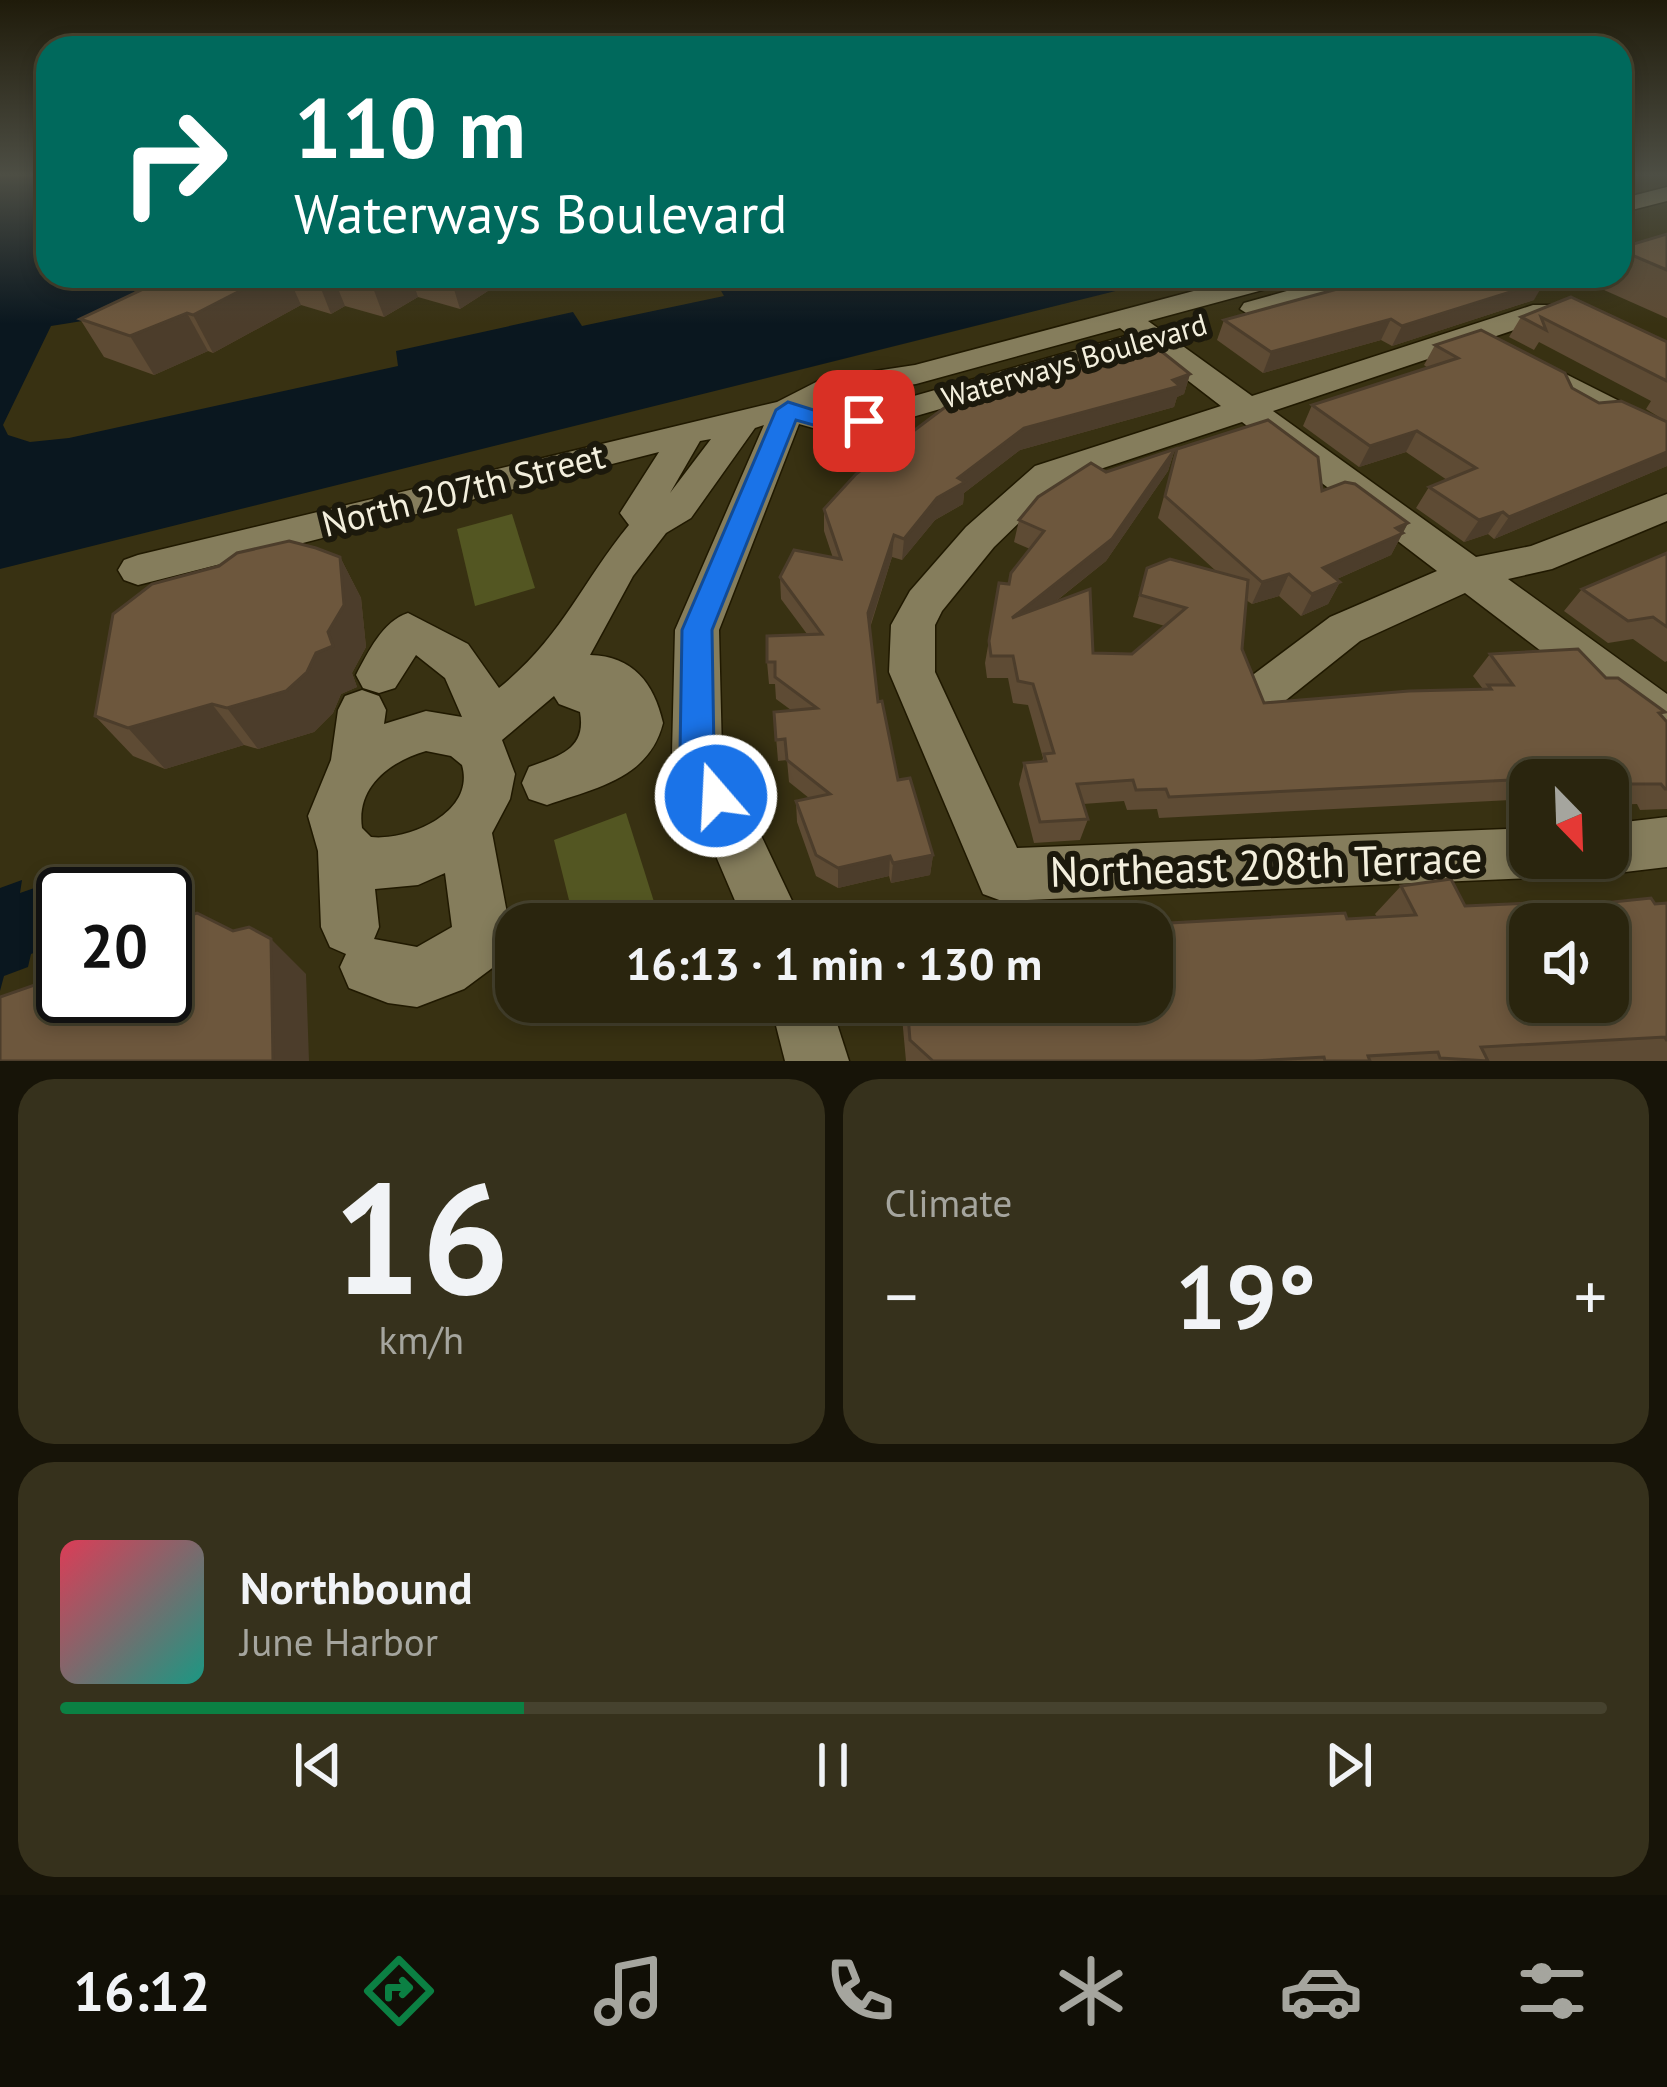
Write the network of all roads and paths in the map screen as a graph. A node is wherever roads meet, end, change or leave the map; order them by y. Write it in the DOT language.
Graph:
graph roads {
  1 [pos="1249,288"];
  2 [pos="1317,288"];
  3 [pos="1543,311"];
  4 [pos="1139,328"];
  5 [pos="1472,334"];
  6 [pos="1242,406"];
  7 [pos="788,410"];
  8 [pos="743,421"];
  9 [pos="688,433"];
  10 [pos="1667,439"];
  11 [pos="1667,507"];
  12 [pos="652,524"];
  13 [pos="137,570"];
  14 [pos="1473,572"];
  15 [pos="558,676"];
  16 [pos="1270,687"];
  17 [pos="1667,720"];
  18 [pos="479,731"];
  19 [pos="355,769"];
  20 [pos="568,774"];
  21 [pos="464,832"];
  22 [pos="1667,842"];
  23 [pos="1629,847"];
  24 [pos="344,852"];
  25 [pos="1509,854"];
  26 [pos="765,903"];
  27 [pos="806,1023"];
  28 [pos="817,1061"];
  1 -- 4 [label="street, Waterways Boulevard"];
  2 -- 4 [label="street, Waterways Boulevard"];
  3 -- 5 [label="street"];
  4 -- 6 [label="street"];
  4 -- 7 [label="street, Waterways Boulevard"];
  5 -- 6 [label="street"];
  5 -- 10 [label="street"];
  6 -- 14 [label="street"];
  6 -- 25 [label="street, Northeast 208th Terrace"];
  7 -- 8 [label="street, North 207th Street"];
  7 -- 26 [label="street"];
  8 -- 9 [label="street, North 207th Street"];
  8 -- 12 [label="street"];
  9 -- 12 [label="street"];
  9 -- 13 [label="street, North 207th Street"];
  11 -- 14 [label="street"];
  12 -- 15 [label="street"];
  14 -- 16 [label="street"];
  14 -- 17 [label="street"];
  15 -- 18 [label="street"];
  15 -- 20 [label="street"];
  18 -- 19 [label="street"];
  18 -- 19 [label="street"];
  18 -- 21 [label="street"];
  19 -- 24 [label="street"];
  21 -- 24 [label="street"];
  21 -- 24 [label="street"];
  22 -- 23 [label="street"];
  27 -- 28 [label="street"];
}
